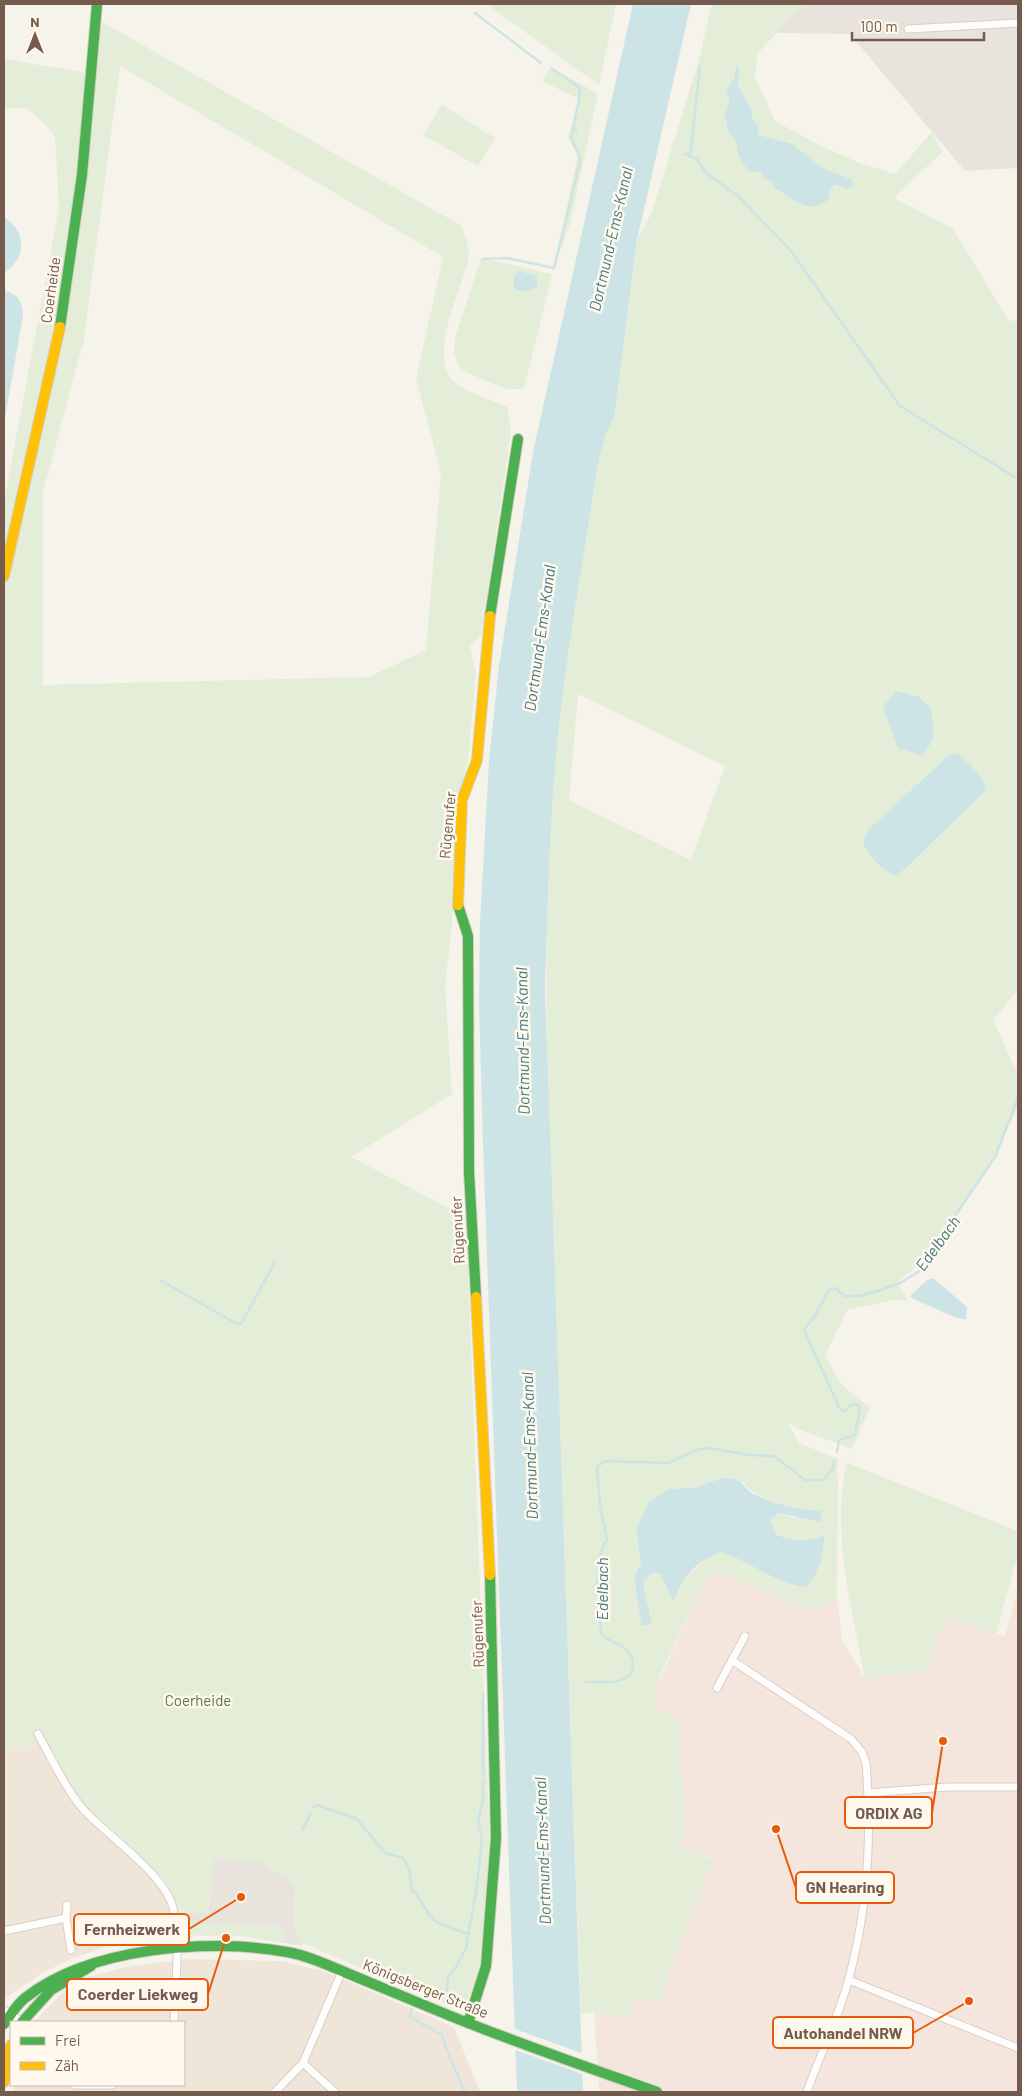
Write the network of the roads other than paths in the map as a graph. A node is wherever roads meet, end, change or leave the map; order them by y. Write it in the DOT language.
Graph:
graph roads {
  1 [pos="97,4"];
  2 [pos="1018,22"];
  3 [pos="908,29"];
  4 [pos="518,439"];
  5 [pos="4,576"];
  6 [pos="745,1636"];
  7 [pos="733,1661"];
  8 [pos="717,1688"];
  9 [pos="38,1734"];
  10 [pos="1018,1787"];
  11 [pos="868,1793"];
  12 [pos="67,1905"];
  13 [pos="66,1918"];
  14 [pos="4,1931"];
  15 [pos="176,1949"];
  16 [pos="71,1950"];
  17 [pos="94,1964"];
  18 [pos="342,1971"];
  19 [pos="849,1980"];
  20 [pos="7,2012"];
  21 [pos="20,2021"];
  22 [pos="23,2021"];
  23 [pos="174,2021"];
  24 [pos="468,2023"];
  25 [pos="4,2024"];
  26 [pos="1018,2048"];
  27 [pos="10,2050"];
  28 [pos="303,2062"];
  29 [pos="4,2082"];
  30 [pos="275,2092"];
  31 [pos="335,2092"];
  32 [pos="657,2092"];
  33 [pos="807,2092"];
  1 -- 5 [label="street, Coerheide"];
  2 -- 3 [label="street"];
  4 -- 24 [label="street, Rügenufer"];
  6 -- 7 [label="street"];
  7 -- 8 [label="street"];
  7 -- 11 [label="street"];
  9 -- 15 [label="street"];
  10 -- 11 [label="street"];
  11 -- 19 [label="street"];
  12 -- 13 [label="street"];
  13 -- 14 [label="street"];
  13 -- 16 [label="street"];
  15 -- 17 [label="street, Königsberger Straße"];
  15 -- 18 [label="street, Königsberger Straße"];
  15 -- 23 [label="street"];
  17 -- 20 [label="street, Königsberger Straße"];
  17 -- 22 [label="street, Königsberger Straße"];
  18 -- 24 [label="street, Königsberger Straße"];
  18 -- 28 [label="street"];
  19 -- 26 [label="street"];
  19 -- 33 [label="street"];
  20 -- 21 [label="street"];
  20 -- 25 [label="street, Königsberger Straße"];
  24 -- 32 [label="street, Königsberger Straße"];
  27 -- 29 [label="street"];
  28 -- 30 [label="street"];
  28 -- 31 [label="street"];
}
